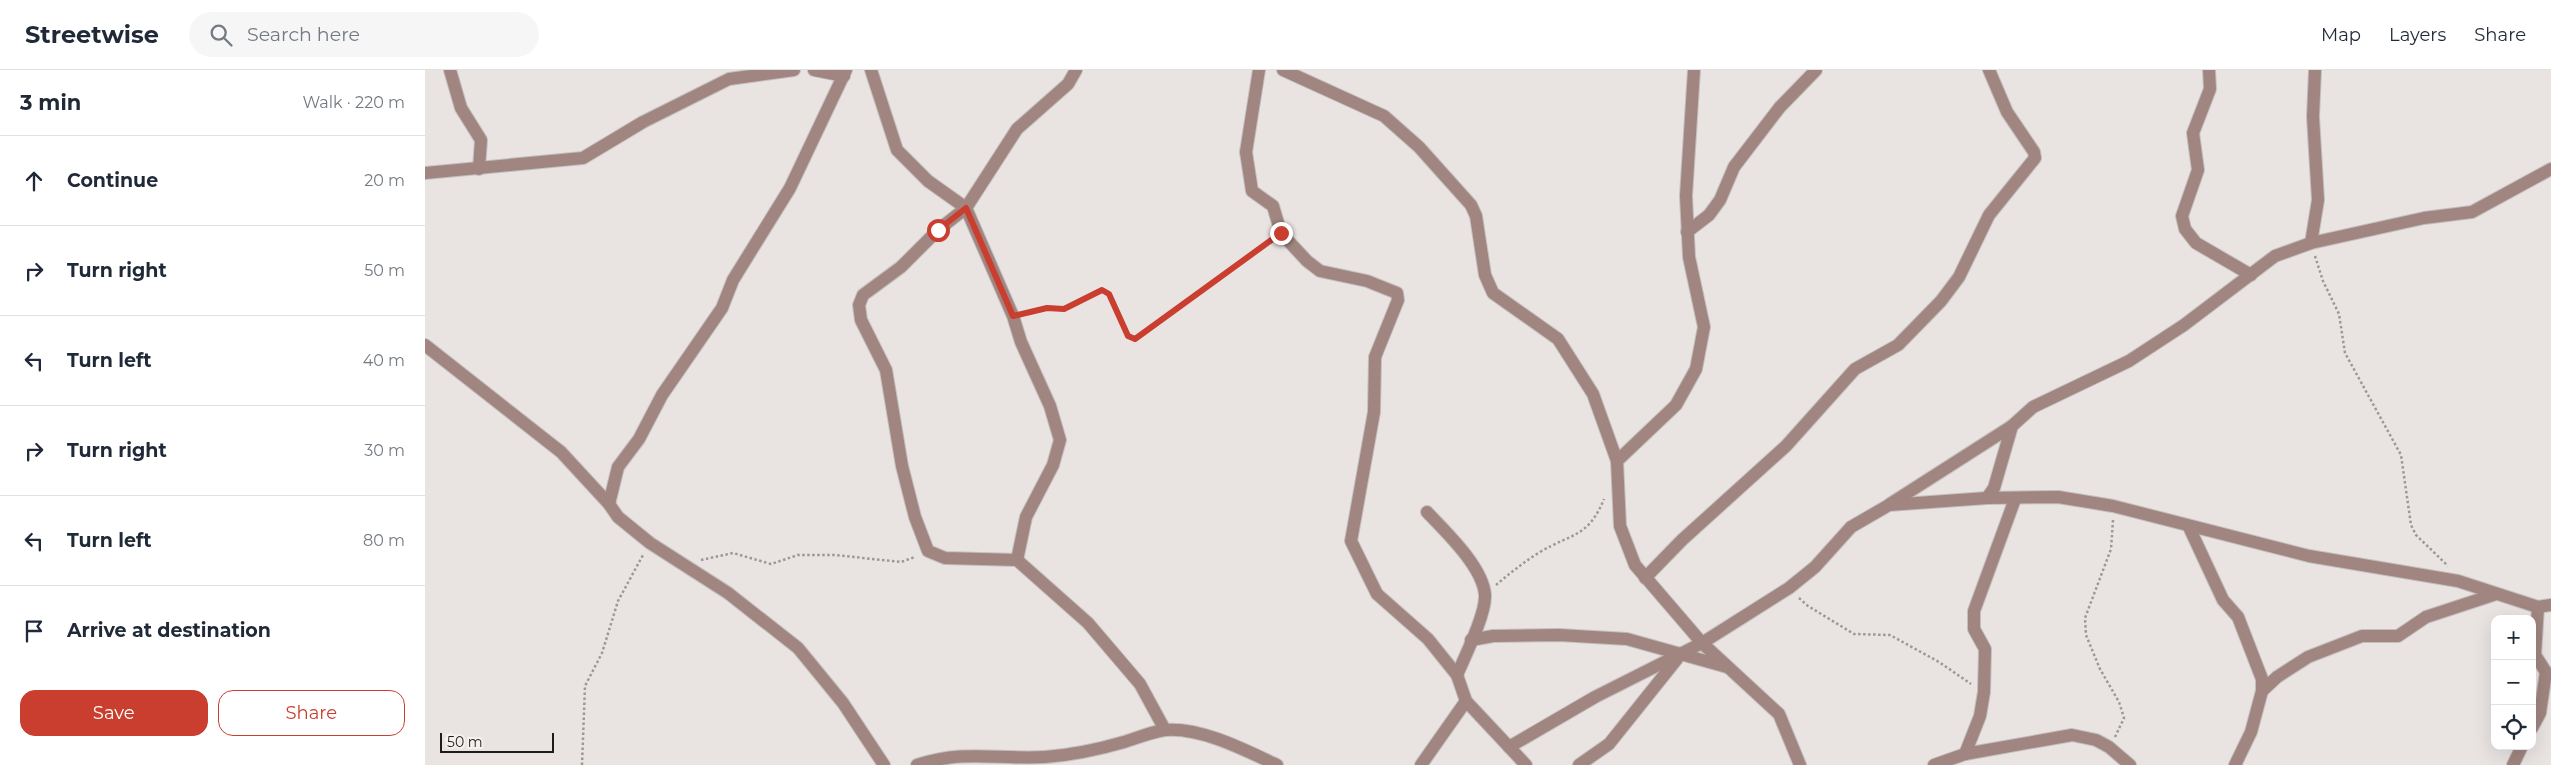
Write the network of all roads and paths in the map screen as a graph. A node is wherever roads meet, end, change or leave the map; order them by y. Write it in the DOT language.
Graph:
graph roads {
  1 [pos="450,70"];
  2 [pos="794,70"];
  3 [pos="814,70"];
  4 [pos="871,70"];
  5 [pos="1077,70"];
  6 [pos="1259,70"];
  7 [pos="1283,70"];
  8 [pos="1694,70"];
  9 [pos="1816,70"];
  10 [pos="1989,70"];
  11 [pos="2209,70"];
  12 [pos="2315,70"];
  13 [pos="845,73"];
  14 [pos="479,168"];
  15 [pos="2551,169"];
  16 [pos="425,173"];
  17 [pos="966,208"];
  18 [pos="1687,232"];
  19 [pos="1281,233"];
  20 [pos="2311,242"];
  21 [pos="2251,275"];
  22 [pos="1013,316"];
  23 [pos="425,346"];
  24 [pos="2012,426"];
  25 [pos="1617,461"];
  26 [pos="1607,492"];
  27 [pos="1987,498"];
  28 [pos="2015,500"];
  29 [pos="609,504"];
  30 [pos="1889,505"];
  31 [pos="2113,506"];
  32 [pos="1427,512"];
  33 [pos="2189,527"];
  34 [pos="650,543"];
  35 [pos="928,551"];
  36 [pos="1017,560"];
  37 [pos="686,566"];
  38 [pos="1645,578"];
  39 [pos="2458,581"];
  40 [pos="1789,588"];
  41 [pos="2496,594"];
  42 [pos="1485,595"];
  43 [pos="2551,605"];
  44 [pos="2538,607"];
  45 [pos="1471,640"];
  46 [pos="1702,643"];
  47 [pos="1680,655"];
  48 [pos="1730,668"];
  49 [pos="1457,675"];
  50 [pos="2262,691"];
  51 [pos="1984,692"];
  52 [pos="1466,701"];
  53 [pos="2551,705"];
  54 [pos="2540,713"];
  55 [pos="2536,720"];
  56 [pos="1165,730"];
  57 [pos="1509,747"];
  58 [pos="2109,747"];
  59 [pos="2520,750"];
  60 [pos="1965,754"];
  61 [pos="582,765"];
  62 [pos="884,765"];
  63 [pos="917,765"];
  64 [pos="1277,765"];
  65 [pos="1421,765"];
  66 [pos="1526,765"];
  67 [pos="1579,765"];
  68 [pos="1800,765"];
  69 [pos="1934,765"];
  70 [pos="2130,765"];
  71 [pos="2235,765"];
  72 [pos="2513,765"];
  1 -- 14 [label="street"];
  2 -- 14 [label="street"];
  3 -- 13 [label="street"];
  4 -- 17 [label="street"];
  5 -- 17 [label="street"];
  6 -- 19 [label="street"];
  7 -- 25 [label="street"];
  8 -- 18 [label="street"];
  9 -- 18 [label="street"];
  10 -- 38 [label="street"];
  11 -- 21 [label="street"];
  12 -- 20 [label="street"];
  13 -- 29 [label="street"];
  14 -- 16 [label="street"];
  15 -- 20 [label="street"];
  17 -- 22 [label="street"];
  17 -- 35 [label="street"];
  18 -- 25 [label="street"];
  19 -- 22 [label="path"];
  19 -- 49 [label="street"];
  20 -- 21 [label="street"];
  20 -- 39 [label="path"];
  21 -- 24 [label="street"];
  22 -- 36 [label="street"];
  23 -- 29 [label="street"];
  24 -- 27 [label="street"];
  24 -- 30 [label="street"];
  25 -- 38 [label="street"];
  26 -- 42 [label="path"];
  27 -- 28 [label="street"];
  27 -- 30 [label="street"];
  28 -- 31 [label="street"];
  28 -- 51 [label="street"];
  29 -- 34 [label="street"];
  30 -- 40 [label="street"];
  31 -- 33 [label="street"];
  31 -- 58 [label="path"];
  32 -- 42 [label="street"];
  33 -- 39 [label="street"];
  33 -- 50 [label="street"];
  34 -- 37 [label="street"];
  34 -- 61 [label="path"];
  35 -- 36 [label="street"];
  35 -- 37 [label="path"];
  36 -- 56 [label="street"];
  37 -- 62 [label="street"];
  38 -- 46 [label="street"];
  39 -- 41 [label="street"];
  40 -- 46 [label="street"];
  40 -- 51 [label="path"];
  41 -- 44 [label="street"];
  41 -- 50 [label="street"];
  42 -- 45 [label="street"];
  43 -- 44 [label="street"];
  44 -- 54 [label="street"];
  45 -- 47 [label="street"];
  45 -- 49 [label="street"];
  46 -- 47 [label="street"];
  46 -- 48 [label="street"];
  47 -- 48 [label="street"];
  47 -- 57 [label="street"];
  47 -- 67 [label="street"];
  48 -- 68 [label="street"];
  49 -- 52 [label="street"];
  50 -- 71 [label="street"];
  51 -- 60 [label="street"];
  52 -- 57 [label="street"];
  52 -- 65 [label="street"];
  53 -- 54 [label="street"];
  54 -- 55 [label="street"];
  56 -- 63 [label="street"];
  56 -- 64 [label="street"];
  57 -- 66 [label="street"];
  58 -- 60 [label="street"];
  58 -- 70 [label="street"];
  59 -- 72 [label="street"];
  60 -- 69 [label="street"];
}
